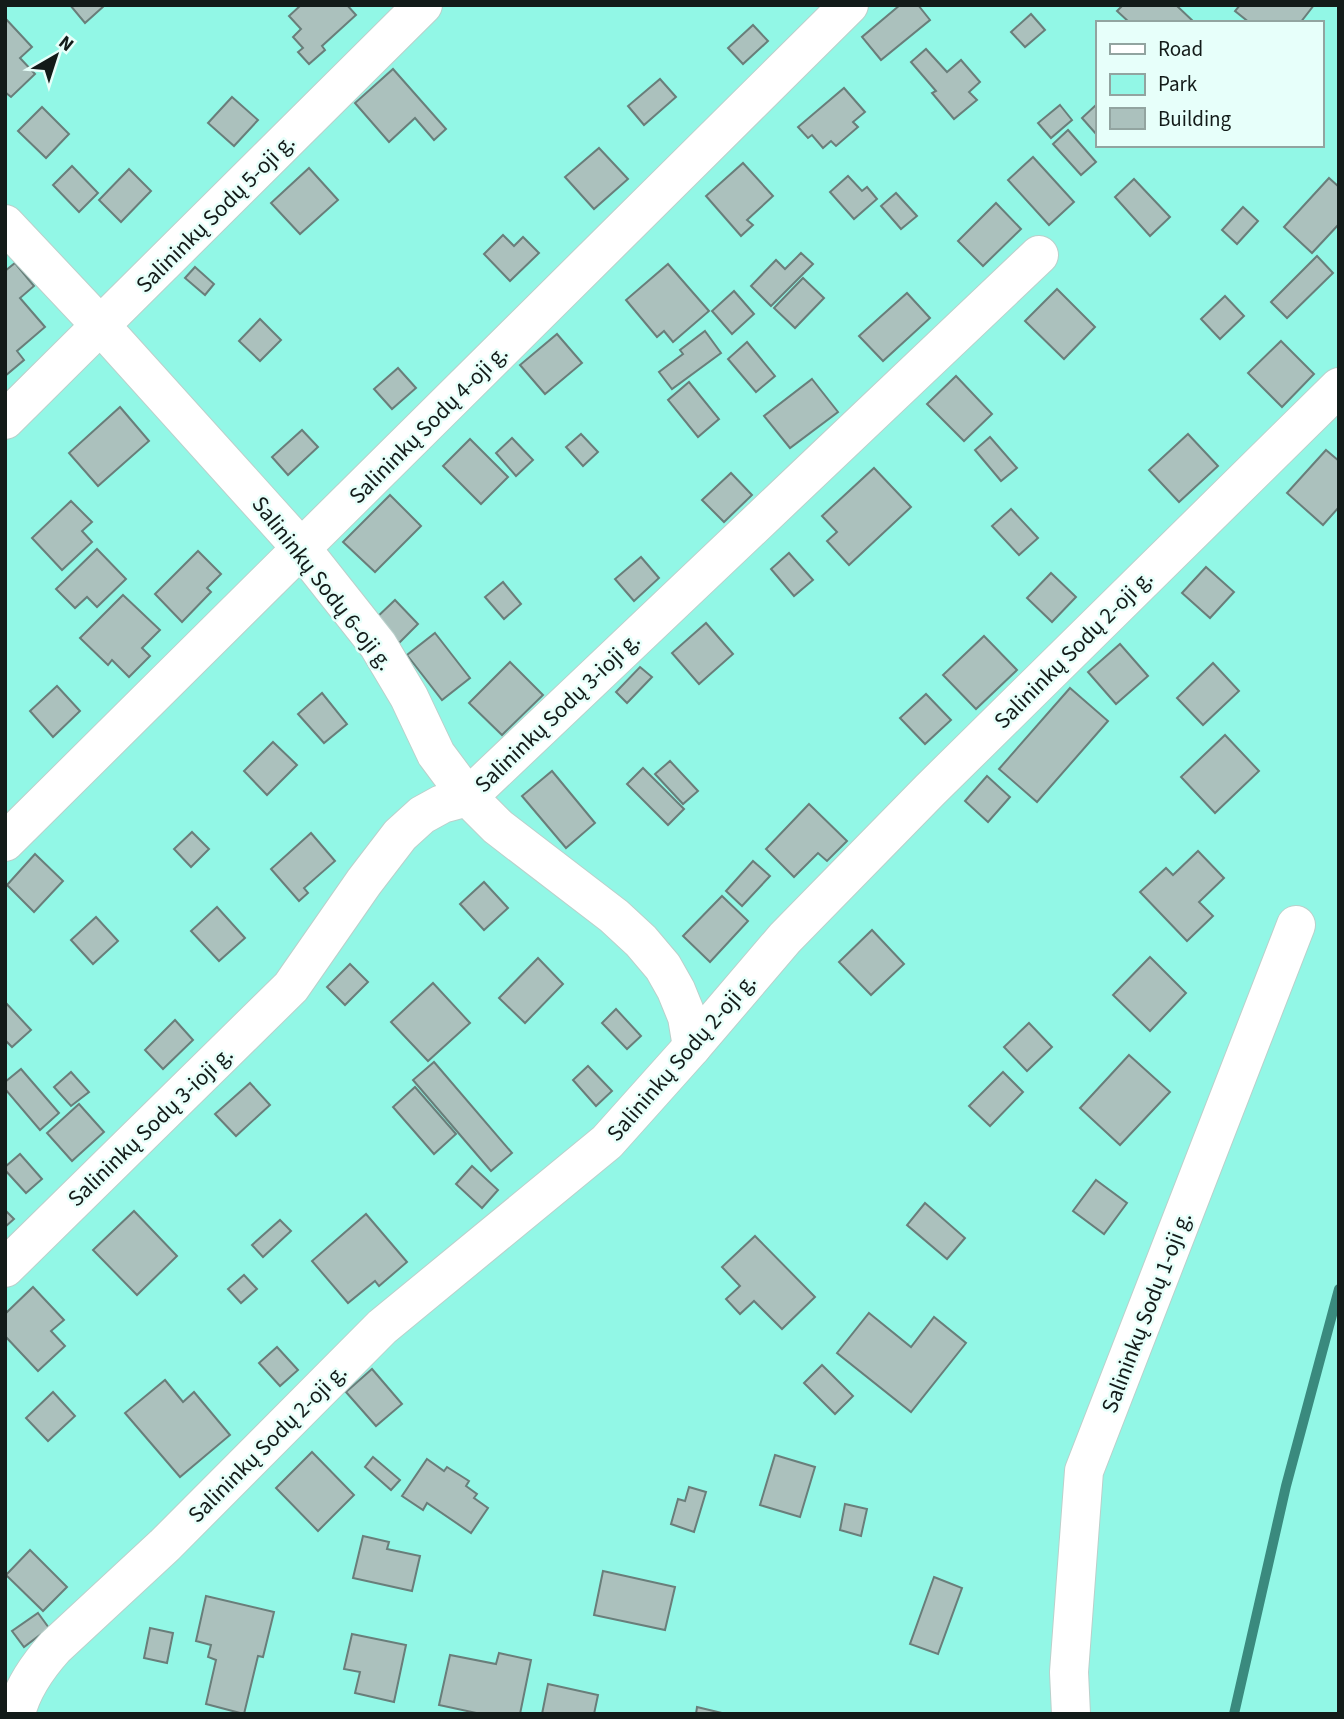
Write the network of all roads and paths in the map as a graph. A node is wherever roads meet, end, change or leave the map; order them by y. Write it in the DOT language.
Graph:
graph roads {
  1 [pos="423,5"];
  2 [pos="849,5"];
  3 [pos="5,224"];
  4 [pos="1039,254"];
  5 [pos="102,326"];
  6 [pos="1339,387"];
  7 [pos="5,420"];
  8 [pos="302,549"];
  9 [pos="468,797"];
  10 [pos="5,842"];
  11 [pos="1296,925"];
  12 [pos="692,1048"];
  13 [pos="5,1268"];
  14 [pos="16,1714"];
  15 [pos="1071,1714"];
  1 -- 5 [label="street, Salininkų Sodų 5-oji g."];
  2 -- 8 [label="street, Salininkų Sodų 4-oji g."];
  3 -- 5 [label="street, Salininkų Sodų 6-oji g."];
  4 -- 9 [label="street, Salininkų Sodų 3-ioji g."];
  5 -- 7 [label="street, Salininkų Sodų 5-oji g."];
  5 -- 8 [label="street, Salininkų Sodų 6-oji g."];
  6 -- 12 [label="street, Salininkų Sodų 2-oji g."];
  8 -- 9 [label="street, Salininkų Sodų 6-oji g."];
  8 -- 10 [label="street, Salininkų Sodų 4-oji g."];
  9 -- 12 [label="street, Salininkų Sodų 6-oji g."];
  9 -- 13 [label="street, Salininkų Sodų 3-ioji g."];
  11 -- 15 [label="street, Salininkų Sodų 1-oji g."];
  12 -- 14 [label="street, Salininkų Sodų 2-oji g."];
}
